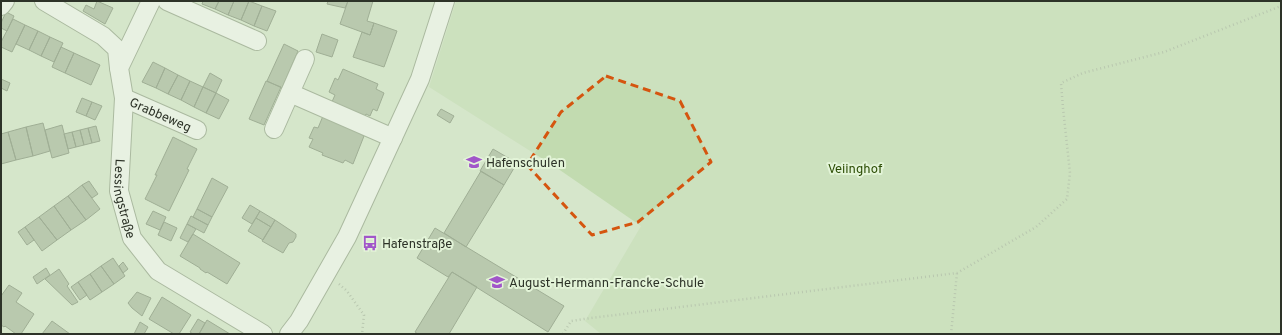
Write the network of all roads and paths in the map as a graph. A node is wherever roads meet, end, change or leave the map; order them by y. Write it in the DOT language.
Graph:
graph roads {
  1 [pos="5,1"];
  2 [pos="44,1"];
  3 [pos="151,1"];
  4 [pos="167,1"];
  5 [pos="445,1"];
  6 [pos="1,6"];
  7 [pos="1281,6"];
  8 [pos="257,40"];
  9 [pos="305,59"];
  10 [pos="119,68"];
  11 [pos="290,93"];
  12 [pos="124,98"];
  13 [pos="274,128"];
  14 [pos="197,130"];
  15 [pos="393,138"];
  16 [pos="328,272"];
  17 [pos="958,272"];
  18 [pos="263,334"];
  19 [pos="290,334"];
  20 [pos="362,334"];
  21 [pos="563,334"];
  22 [pos="951,334"];
  1 -- 6 [label="street"];
  2 -- 10 [label="street, Lessingstraße"];
  3 -- 10 [label="street"];
  4 -- 8 [label="street"];
  5 -- 15 [label="street"];
  7 -- 17 [label="path"];
  9 -- 11 [label="street"];
  10 -- 12 [label="street, Lessingstraße"];
  11 -- 13 [label="street"];
  11 -- 15 [label="street"];
  12 -- 14 [label="street, Grabbeweg"];
  12 -- 18 [label="street, Lessingstraße"];
  15 -- 16 [label="street"];
  16 -- 19 [label="street"];
  16 -- 20 [label="path"];
  17 -- 21 [label="path"];
  17 -- 22 [label="path"];
}
